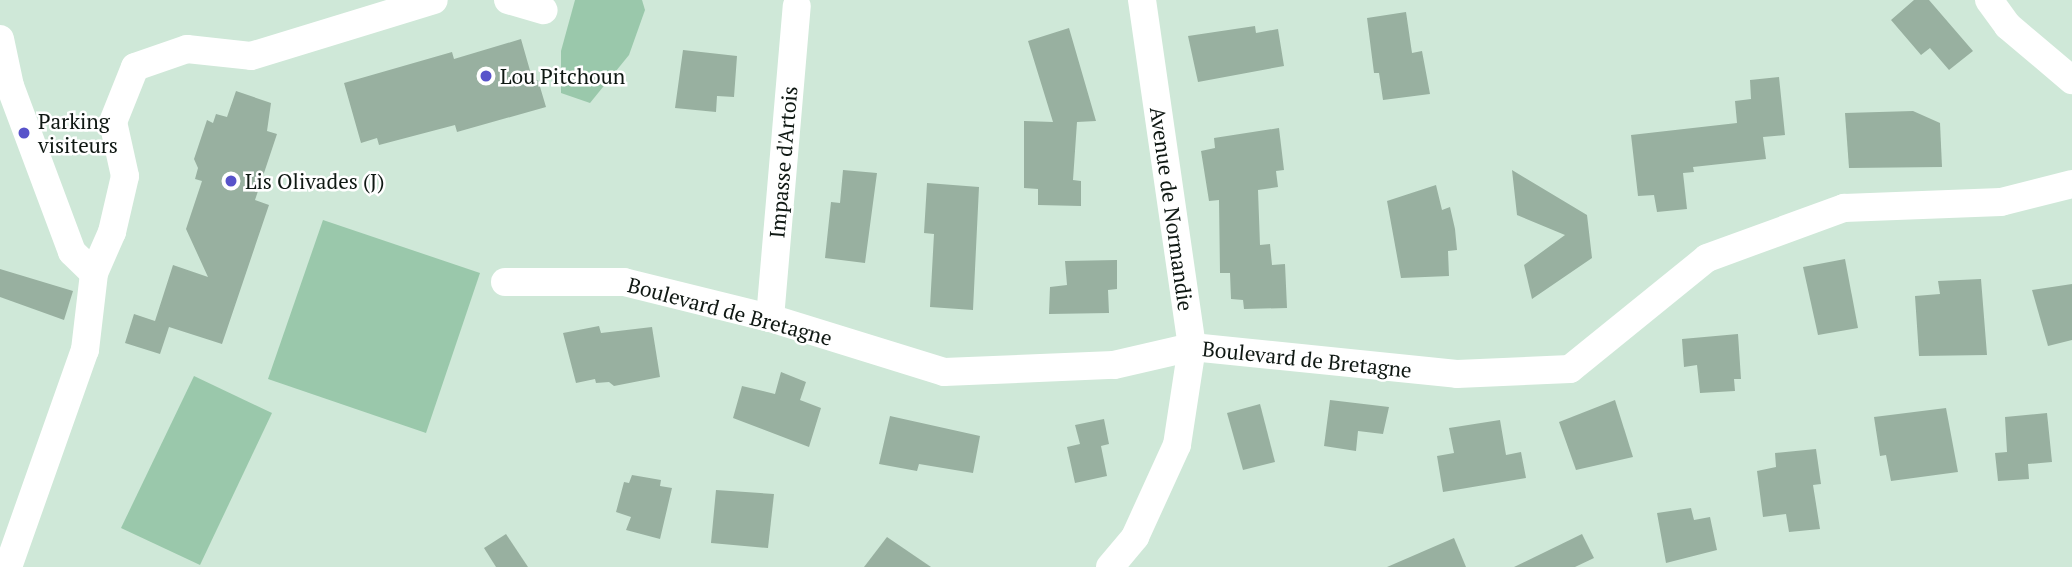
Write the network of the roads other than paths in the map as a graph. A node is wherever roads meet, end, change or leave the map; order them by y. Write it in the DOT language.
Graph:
graph roads {
  1 [pos="434,0"];
  2 [pos="508,0"];
  3 [pos="1142,0"];
  4 [pos="1989,0"];
  5 [pos="405,3"];
  6 [pos="797,6"];
  7 [pos="544,9"];
  8 [pos="0,39"];
  9 [pos="2072,80"];
  10 [pos="2072,184"];
  11 [pos="94,273"];
  12 [pos="505,282"];
  13 [pos="769,318"];
  14 [pos="1192,347"];
  15 [pos="8,567"];
  16 [pos="1110,567"];
  1 -- 5 [label="street"];
  2 -- 7 [label="street"];
  3 -- 14 [label="street, Avenue de Normandie"];
  4 -- 9 [label="street"];
  5 -- 11 [label="street"];
  6 -- 13 [label="street, Impasse d'Artois"];
  8 -- 11 [label="street"];
  10 -- 14 [label="street, Boulevard de Bretagne"];
  11 -- 15 [label="street"];
  12 -- 13 [label="street, Boulevard de Bretagne"];
  13 -- 14 [label="street, Boulevard de Bretagne"];
  14 -- 16 [label="street, Avenue de Normandie"];
}
